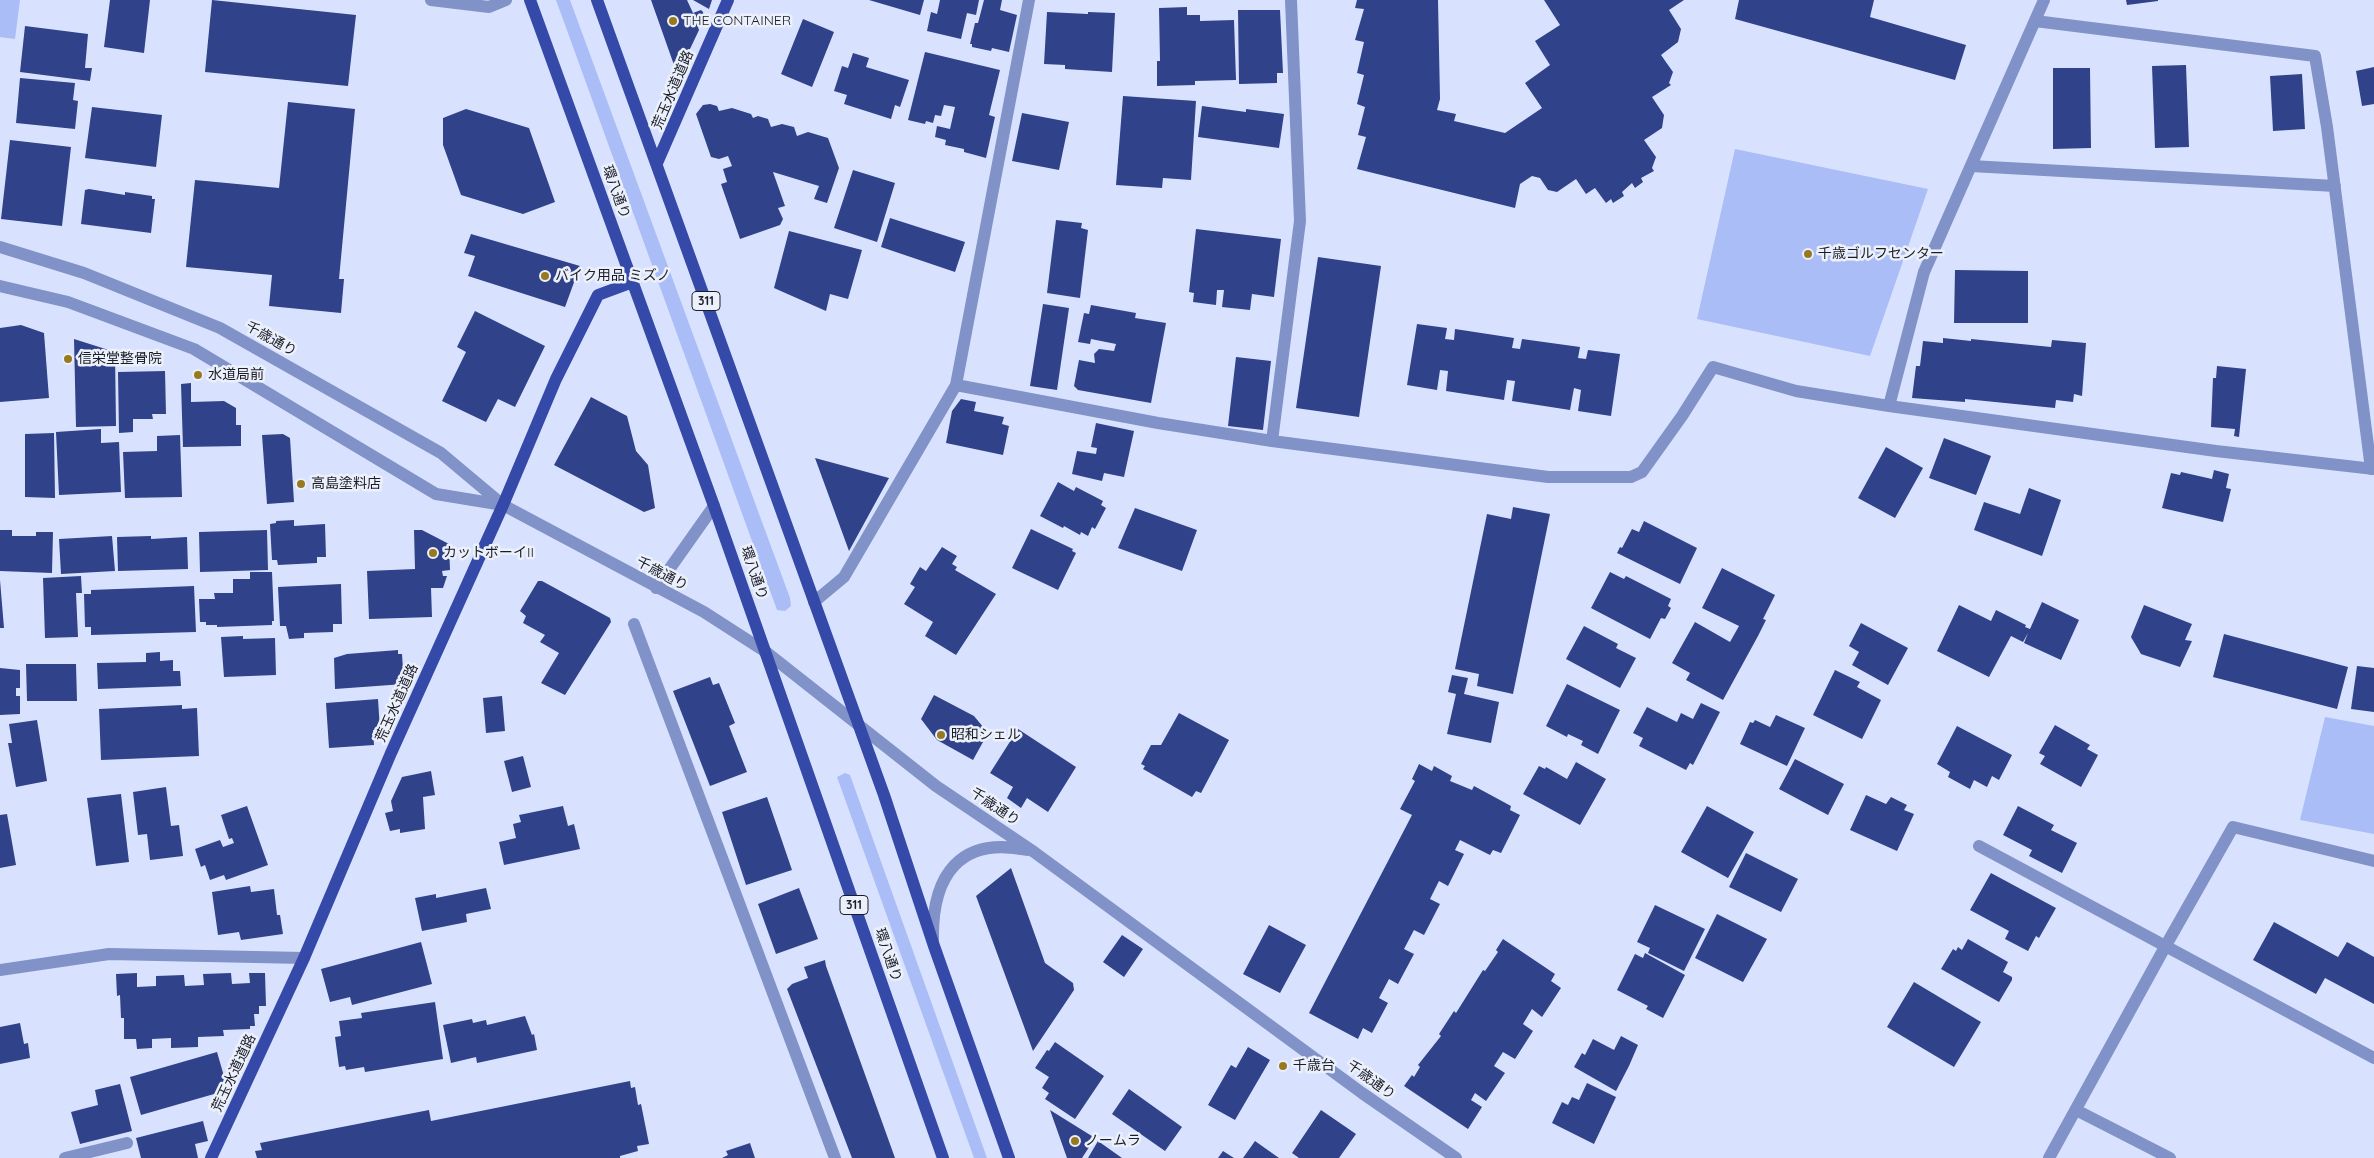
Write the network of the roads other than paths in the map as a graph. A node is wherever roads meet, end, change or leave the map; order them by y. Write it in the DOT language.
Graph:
graph roads {
  1 [pos="430,0"];
  2 [pos="506,0"];
  3 [pos="530,0"];
  4 [pos="597,0"];
  5 [pos="728,0"];
  6 [pos="1030,0"];
  7 [pos="1291,0"];
  8 [pos="2044,0"];
  9 [pos="2035,21"];
  10 [pos="657,163"];
  11 [pos="1971,166"];
  12 [pos="2335,186"];
  13 [pos="0,247"];
  14 [pos="633,282"];
  15 [pos="0,286"];
  16 [pos="956,385"];
  17 [pos="1889,406"];
  18 [pos="1272,441"];
  19 [pos="2372,469"];
  20 [pos="502,505"];
  21 [pos="714,506"];
  22 [pos="656,588"];
  23 [pos="814,602"];
  24 [pos="634,624"];
  25 [pos="766,652"];
  26 [pos="856,722"];
  27 [pos="1979,846"];
  28 [pos="1034,852"];
  29 [pos="2374,861"];
  30 [pos="934,946"];
  31 [pos="2165,947"];
  32 [pos="304,958"];
  33 [pos="0,970"];
  34 [pos="2374,1058"];
  35 [pos="2076,1110"];
  36 [pos="127,1143"];
  37 [pos="65,1158"];
  38 [pos="212,1158"];
  39 [pos="835,1158"];
  40 [pos="943,1158"];
  41 [pos="1009,1158"];
  42 [pos="1456,1158"];
  43 [pos="2049,1158"];
  44 [pos="2170,1158"];
  1 -- 2 [label="street"];
  3 -- 14 [label="main road, 環八通り / 311"];
  4 -- 10 [label="main road, 311"];
  5 -- 10 [label="main road, 荒玉水道道路"];
  6 -- 16 [label="street"];
  7 -- 18 [label="street"];
  8 -- 9 [label="street"];
  9 -- 11 [label="street"];
  9 -- 12 [label="street"];
  10 -- 23 [label="main road, 311"];
  11 -- 12 [label="street"];
  11 -- 17 [label="street"];
  12 -- 19 [label="street"];
  13 -- 20 [label="street, 千歳通り"];
  14 -- 20 [label="main road, 荒玉水道道路"];
  14 -- 21 [label="main road, 環八通り / 311"];
  15 -- 20 [label="street, 千歳通り"];
  16 -- 18 [label="street"];
  16 -- 23 [label="street"];
  17 -- 18 [label="street"];
  17 -- 19 [label="street"];
  20 -- 22 [label="street, 千歳通り"];
  20 -- 32 [label="main road, 荒玉水道道路"];
  21 -- 22 [label="street"];
  21 -- 25 [label="main road, 環八通り / 311"];
  22 -- 25 [label="street, 千歳通り"];
  23 -- 26 [label="main road, 311"];
  24 -- 39 [label="street"];
  25 -- 26 [label="street, 千歳通り"];
  25 -- 40 [label="main road, 環八通り / 311"];
  26 -- 28 [label="street, 千歳通り"];
  26 -- 30 [label="main road, 311"];
  27 -- 31 [label="street"];
  28 -- 30 [label="street"];
  28 -- 42 [label="street, 千歳通り"];
  29 -- 31 [label="street"];
  30 -- 41 [label="main road, 311"];
  31 -- 34 [label="street"];
  31 -- 35 [label="street"];
  32 -- 33 [label="street"];
  32 -- 38 [label="main road, 荒玉水道道路"];
  35 -- 43 [label="street"];
  35 -- 44 [label="street"];
  36 -- 37 [label="street"];
}
